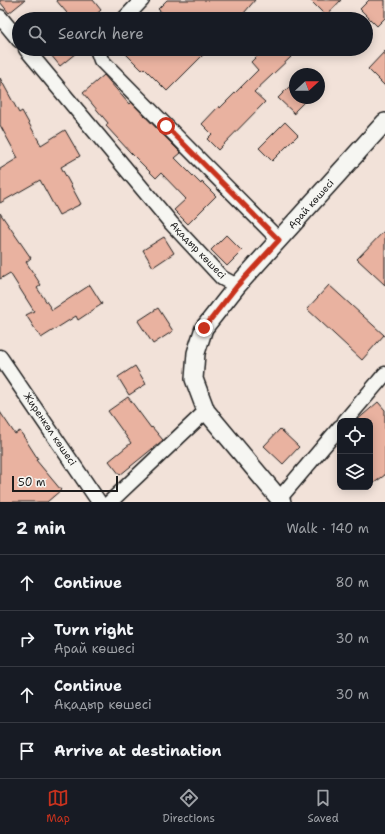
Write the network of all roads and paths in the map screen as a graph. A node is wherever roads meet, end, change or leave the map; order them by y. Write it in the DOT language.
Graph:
graph roads {
  1 [pos="142,0"];
  2 [pos="131,12"];
  3 [pos="0,18"];
  4 [pos="12,32"];
  5 [pos="32,56"];
  6 [pos="100,56"];
  7 [pos="385,122"];
  8 [pos="279,240"];
  9 [pos="237,286"];
  10 [pos="0,357"];
  11 [pos="385,374"];
  12 [pos="206,411"];
  13 [pos="348,418"];
  14 [pos="337,431"];
  15 [pos="280,501"];
  16 [pos="99,502"];
  17 [pos="110,502"];
  1 -- 2 [label="street"];
  3 -- 4 [label="street"];
  5 -- 9 [label="street, Ақадыр көшесі"];
  6 -- 8 [label="street"];
  7 -- 8 [label="street, Арай көшесі"];
  8 -- 9 [label="street, Арай көшесі"];
  9 -- 12 [label="street"];
  10 -- 16 [label="street, Жиренкөл көшесі"];
  11 -- 13 [label="street"];
  12 -- 15 [label="street"];
  12 -- 17 [label="street"];
  14 -- 15 [label="street"];
}
